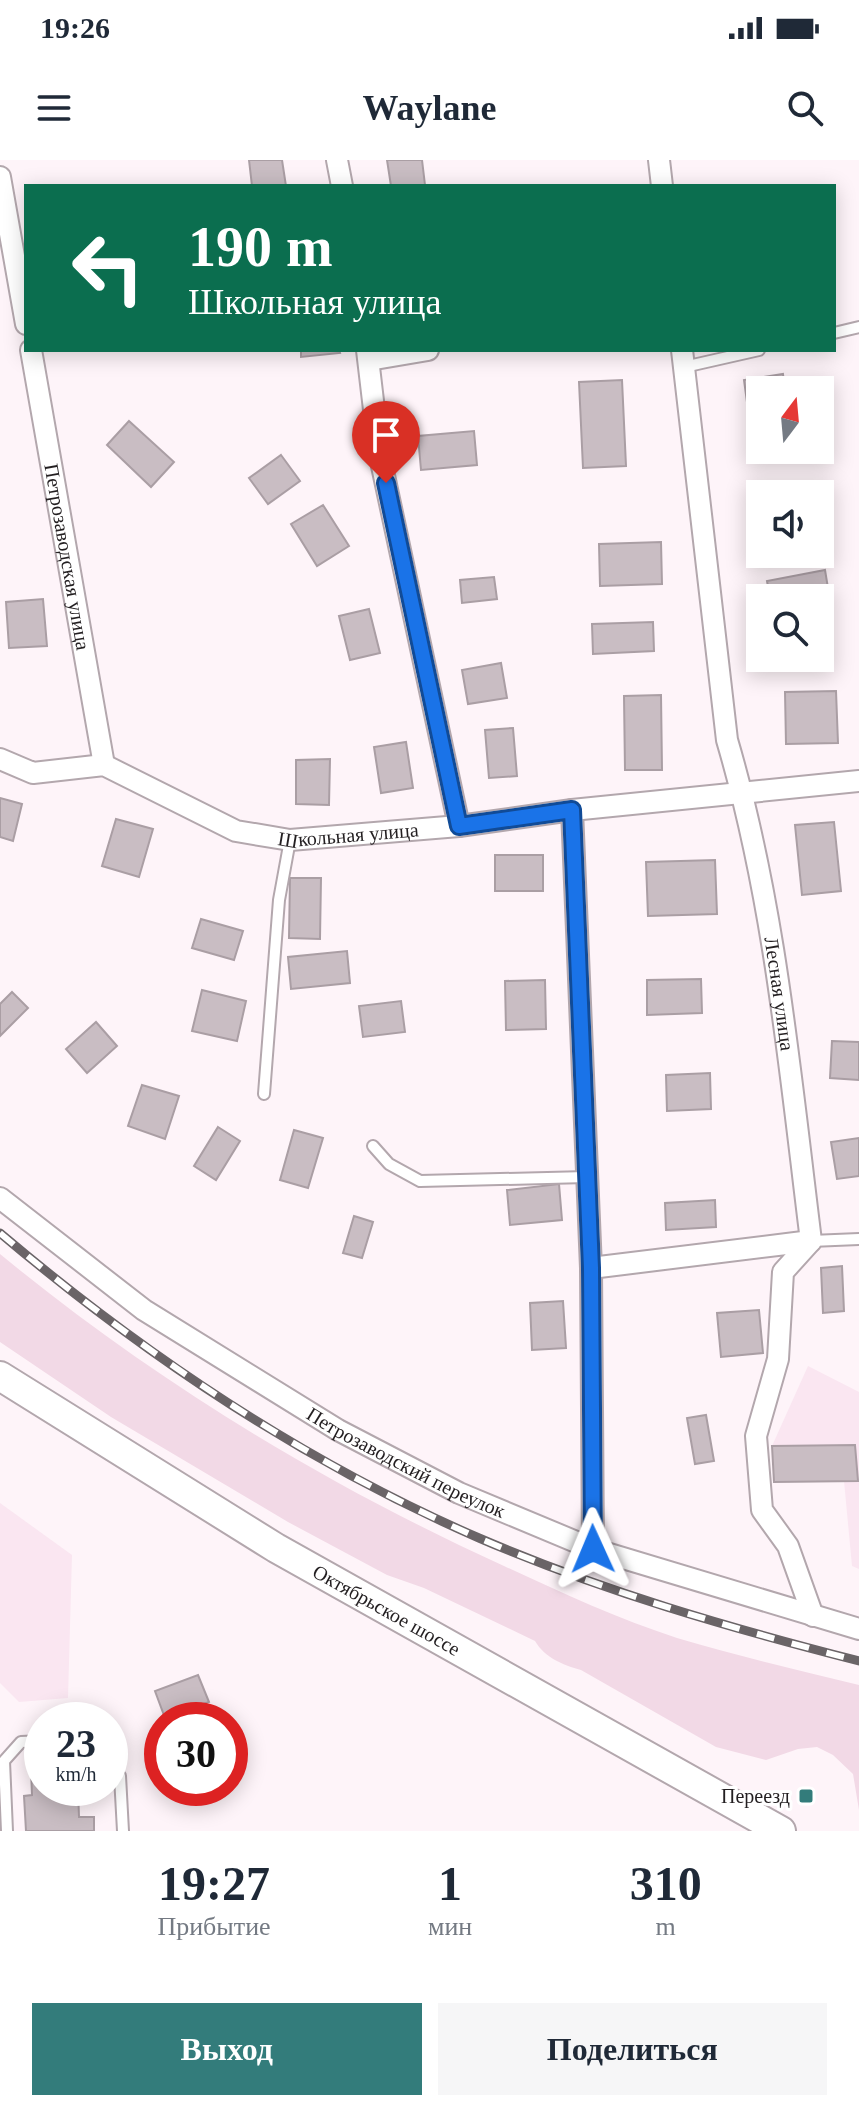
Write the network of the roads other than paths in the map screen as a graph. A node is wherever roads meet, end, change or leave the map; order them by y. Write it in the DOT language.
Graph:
graph roads {
  1 [pos="337,160"];
  2 [pos="659,160"];
  3 [pos="0,177"];
  4 [pos="342,184"];
  5 [pos="662,184"];
  6 [pos="24,313"];
  7 [pos="859,327"];
  8 [pos="836,333"];
  9 [pos="31,352"];
  10 [pos="404,352"];
  11 [pos="742,352"];
  12 [pos="368,355"];
  13 [pos="683,359"];
  14 [pos="0,759"];
  15 [pos="104,765"];
  16 [pos="859,781"];
  17 [pos="742,792"];
  18 [pos="572,810"];
  19 [pos="459,826"];
  20 [pos="290,840"];
  21 [pos="264,1094"];
  22 [pos="373,1146"];
  23 [pos="587,1177"];
  24 [pos="0,1198"];
  25 [pos="859,1239"];
  26 [pos="811,1241"];
  27 [pos="591,1268"];
  28 [pos="3,1382"];
  29 [pos="593,1549"];
  30 [pos="813,1616"];
  31 [pos="859,1629"];
  32 [pos="24,1742"];
  33 [pos="122,1806"];
  34 [pos="7,1831"];
  35 [pos="123,1831"];
  36 [pos="781,1831"];
  1 -- 4 [label="street"];
  2 -- 5 [label="street"];
  3 -- 6 [label="street"];
  7 -- 8 [label="lane"];
  9 -- 15 [label="street, Петрозаводская улица"];
  10 -- 12 [label="street"];
  11 -- 13 [label="lane"];
  12 -- 19 [label="street"];
  13 -- 17 [label="street, Лесная улица"];
  14 -- 15 [label="street"];
  15 -- 20 [label="street, Школьная улица"];
  16 -- 17 [label="street, Школьная улица"];
  17 -- 18 [label="street, Школьная улица"];
  17 -- 26 [label="street, Лесная улица"];
  18 -- 19 [label="street, Школьная улица"];
  18 -- 23 [label="street"];
  19 -- 20 [label="street, Школьная улица"];
  20 -- 21 [label="lane"];
  22 -- 23 [label="lane"];
  23 -- 27 [label="street"];
  24 -- 29 [label="street, Петрозаводский переулок"];
  25 -- 26 [label="lane"];
  26 -- 27 [label="street"];
  26 -- 30 [label="street"];
  27 -- 29 [label="street"];
  28 -- 36 [label="main road, Октябрьское шоссе"];
  29 -- 30 [label="street, Петрозаводский переулок"];
  30 -- 31 [label="street, Петрозаводский переулок"];
  32 -- 34 [label="lane"];
  33 -- 35 [label="lane"];
}
